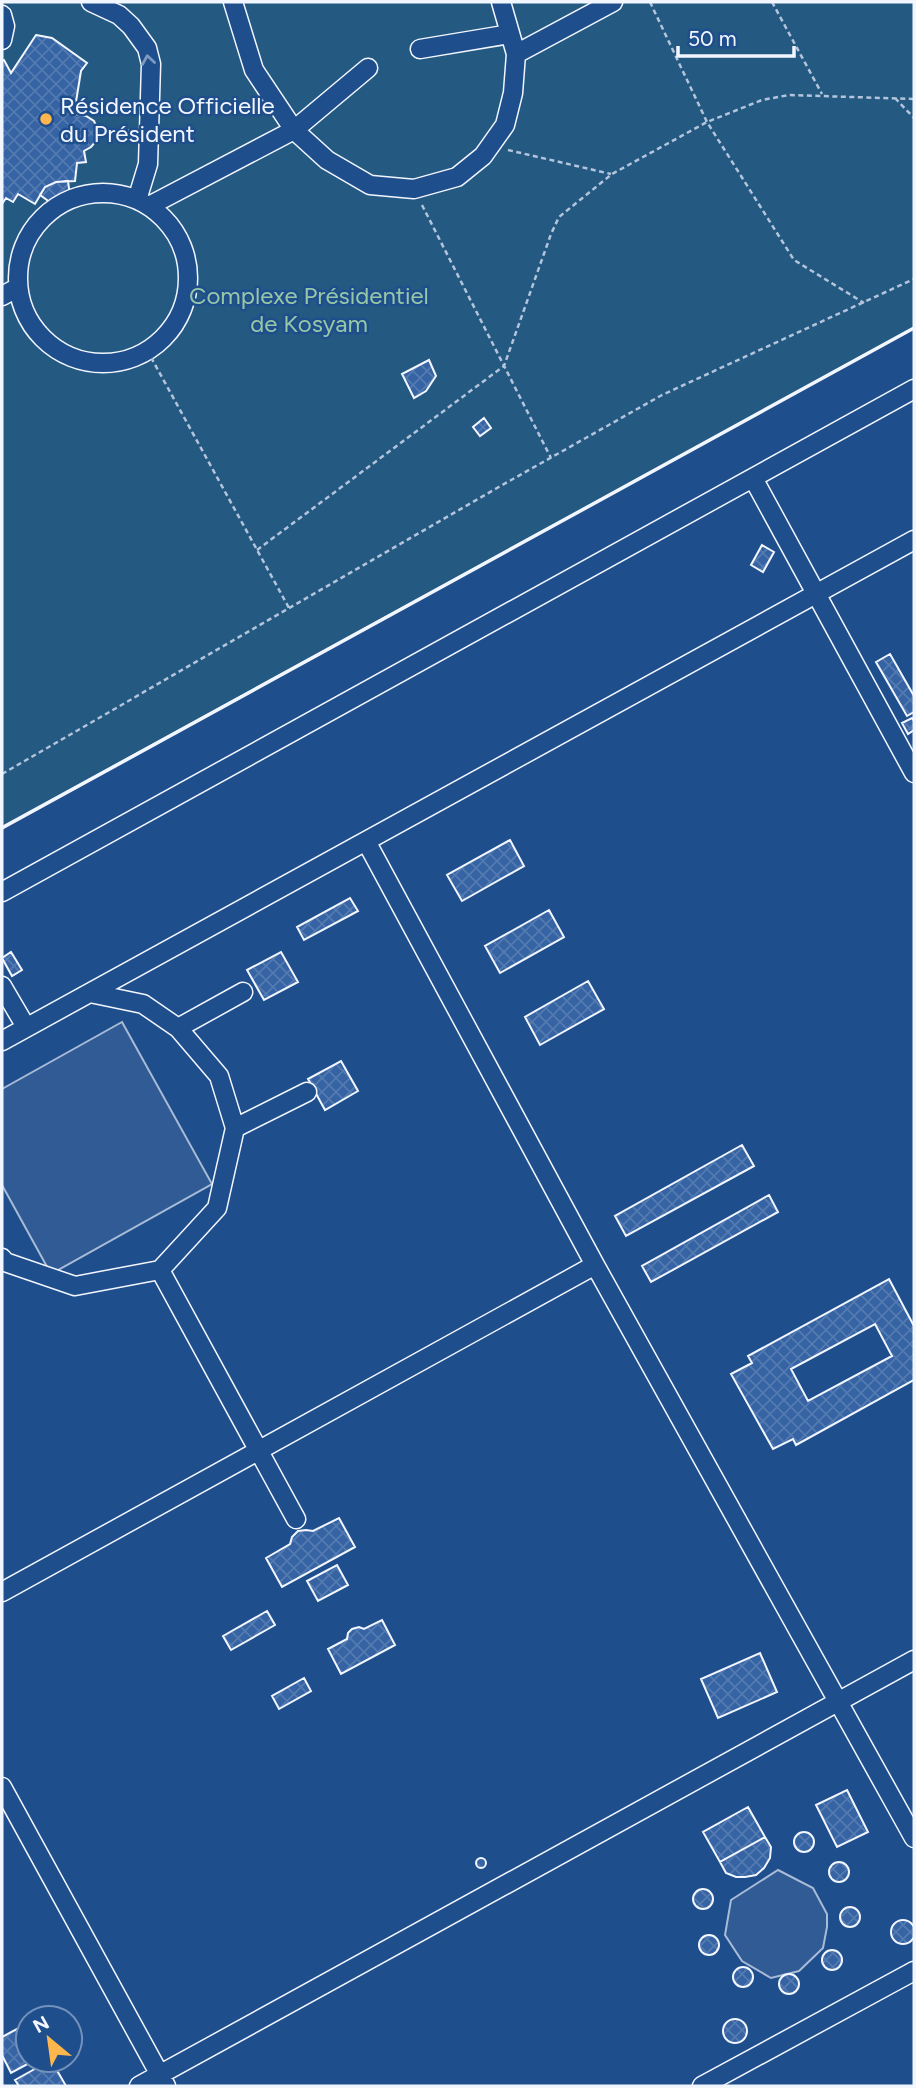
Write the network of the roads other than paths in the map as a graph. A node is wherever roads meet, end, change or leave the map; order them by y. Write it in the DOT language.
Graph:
graph roads {
  1 [pos="91,2"];
  2 [pos="233,2"];
  3 [pos="501,2"];
  4 [pos="612,2"];
  5 [pos="2,15"];
  6 [pos="510,34"];
  7 [pos="2,40"];
  8 [pos="420,49"];
  9 [pos="516,54"];
  10 [pos="368,68"];
  11 [pos="294,130"];
  12 [pos="143,203"];
  13 [pos="2,256"];
  14 [pos="18,265"];
  15 [pos="10,292"];
  16 [pos="914,389"];
  17 [pos="753,478"];
  18 [pos="914,540"];
  19 [pos="816,594"];
  20 [pos="914,773"];
  21 [pos="366,841"];
  22 [pos="2,892"];
  23 [pos="2,986"];
  24 [pos="243,992"];
  25 [pos="90,993"];
  26 [pos="26,1027"];
  27 [pos="178,1028"];
  28 [pos="2,1041"];
  29 [pos="307,1092"];
  30 [pos="235,1128"];
  31 [pos="3,1261"];
  32 [pos="595,1265"];
  33 [pos="160,1270"];
  34 [pos="258,1451"];
  35 [pos="296,1519"];
  36 [pos="2,1592"];
  37 [pos="914,1660"];
  38 [pos="839,1702"];
  39 [pos="2,1787"];
  40 [pos="914,1838"];
  41 [pos="914,1971"];
  42 [pos="163,2081"];
  43 [pos="139,2086"];
  44 [pos="702,2086"];
  12 -- 1 [label="lane, one-way"];
  2 -- 11 [label="lane"];
  3 -- 6 [label="lane"];
  4 -- 9 [label="lane"];
  5 -- 7 [label="lane"];
  6 -- 8 [label="lane"];
  6 -- 9 [label="lane"];
  9 -- 11 [label="lane"];
  10 -- 11 [label="lane"];
  11 -- 12 [label="lane"];
  12 -- 14 [label="lane"];
  12 -- 15 [label="lane"];
  13 -- 14 [label="lane"];
  14 -- 15 [label="lane"];
  16 -- 17 [label="lane"];
  17 -- 19 [label="lane"];
  17 -- 22 [label="lane"];
  18 -- 19 [label="lane"];
  19 -- 20 [label="lane"];
  19 -- 21 [label="lane"];
  21 -- 25 [label="lane"];
  21 -- 32 [label="lane"];
  23 -- 26 [label="lane"];
  24 -- 27 [label="lane"];
  25 -- 26 [label="lane"];
  25 -- 27 [label="lane"];
  26 -- 28 [label="lane"];
  27 -- 30 [label="lane"];
  29 -- 30 [label="lane"];
  30 -- 33 [label="lane"];
  31 -- 33 [label="lane"];
  32 -- 34 [label="lane"];
  32 -- 38 [label="lane"];
  33 -- 34 [label="lane"];
  34 -- 35 [label="lane"];
  34 -- 36 [label="lane"];
  37 -- 38 [label="lane"];
  38 -- 40 [label="lane"];
  38 -- 42 [label="lane"];
  39 -- 42 [label="lane"];
  41 -- 44 [label="lane"];
  42 -- 43 [label="lane"];
}
